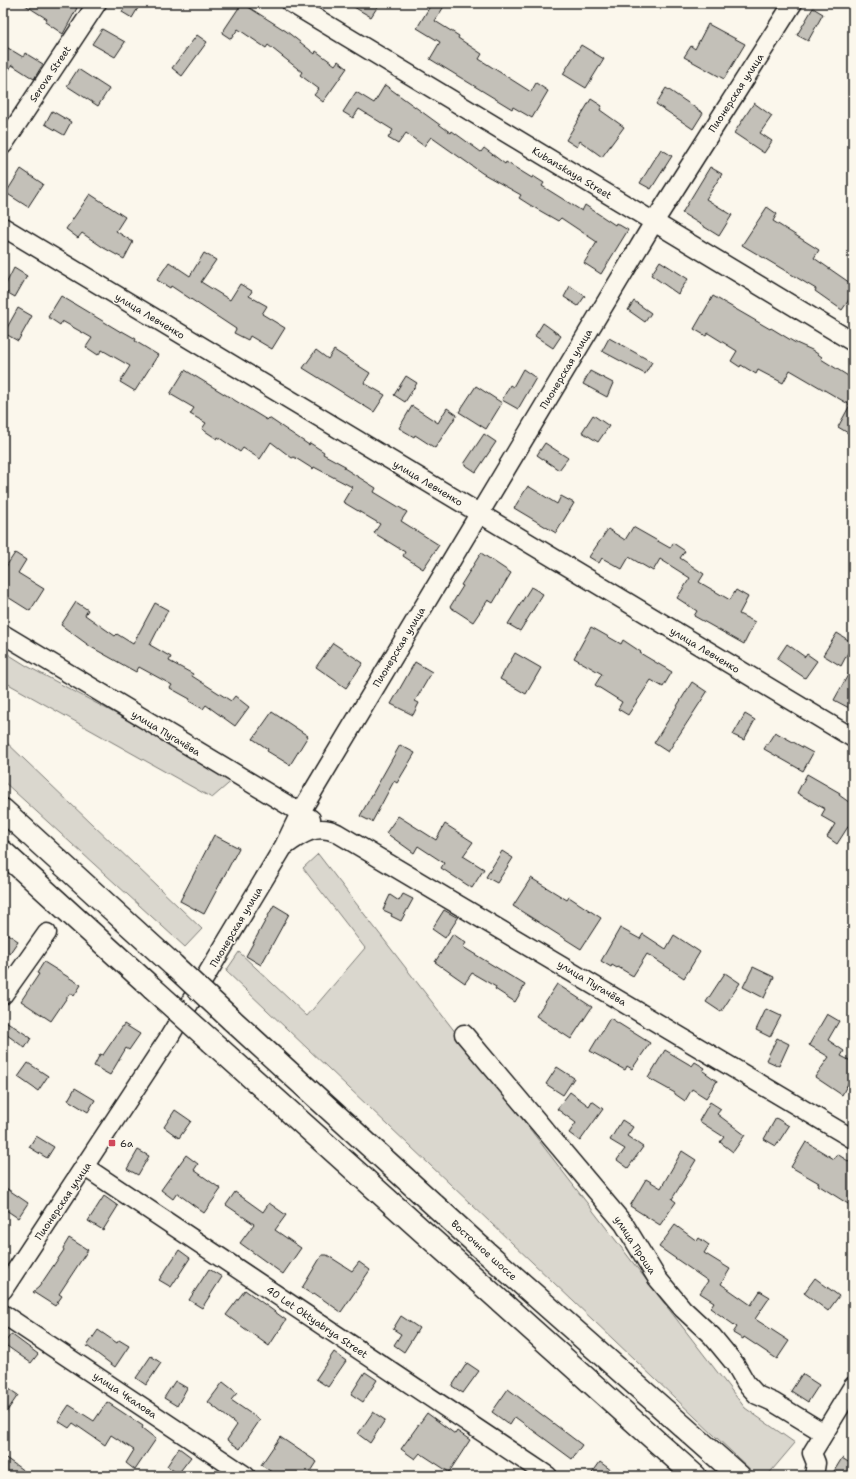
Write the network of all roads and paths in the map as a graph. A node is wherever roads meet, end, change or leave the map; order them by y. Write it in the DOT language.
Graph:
graph roads {
  1 [pos="97,3"];
  2 [pos="291,3"];
  3 [pos="793,3"];
  4 [pos="3,145"];
  5 [pos="654,222"];
  6 [pos="3,227"];
  7 [pos="853,342"];
  8 [pos="479,514"];
  9 [pos="3,634"];
  10 [pos="853,738"];
  11 [pos="3,810"];
  12 [pos="300,813"];
  13 [pos="330,830"];
  14 [pos="284,846"];
  15 [pos="3,852"];
  16 [pos="47,933"];
  17 [pos="3,995"];
  18 [pos="464,1034"];
  19 [pos="853,1139"];
  20 [pos="85,1167"];
  21 [pos="3,1290"];
  22 [pos="3,1314"];
  23 [pos="853,1386"];
  24 [pos="824,1433"];
  25 [pos="246,1476"];
  26 [pos="548,1476"];
  27 [pos="695,1476"];
  28 [pos="739,1476"];
  29 [pos="814,1476"];
  1 -- 4 [label="street, Serova Street"];
  2 -- 5 [label="street, Kubanskaya Street"];
  3 -- 5 [label="street, Пионерская улица"];
  5 -- 7 [label="street, Kubanskaya Street"];
  5 -- 8 [label="street, Пионерская улица"];
  6 -- 8 [label="street, улица Левченко"];
  8 -- 10 [label="street, улица Левченко"];
  8 -- 12 [label="street, Пионерская улица"];
  9 -- 12 [label="street, улица Пугачёва"];
  11 -- 28 [label="highway, Восточное шоссе, bridge"];
  12 -- 13 [label="street, улица Пугачёва"];
  12 -- 14 [label="street, Пионерская улица"];
  13 -- 14 [label="street"];
  13 -- 19 [label="street, улица Пугачёва"];
  14 -- 20 [label="street, Пионерская улица"];
  15 -- 27 [label="highway, bridge"];
  16 -- 17 [label="street"];
  18 -- 24 [label="street, улица Проша"];
  20 -- 21 [label="street, Пионерская улица"];
  20 -- 26 [label="street, 40 Let Oktyabrya Street"];
  22 -- 25 [label="street, улица Чкалова"];
  23 -- 24 [label="street"];
  24 -- 29 [label="street"];
}
